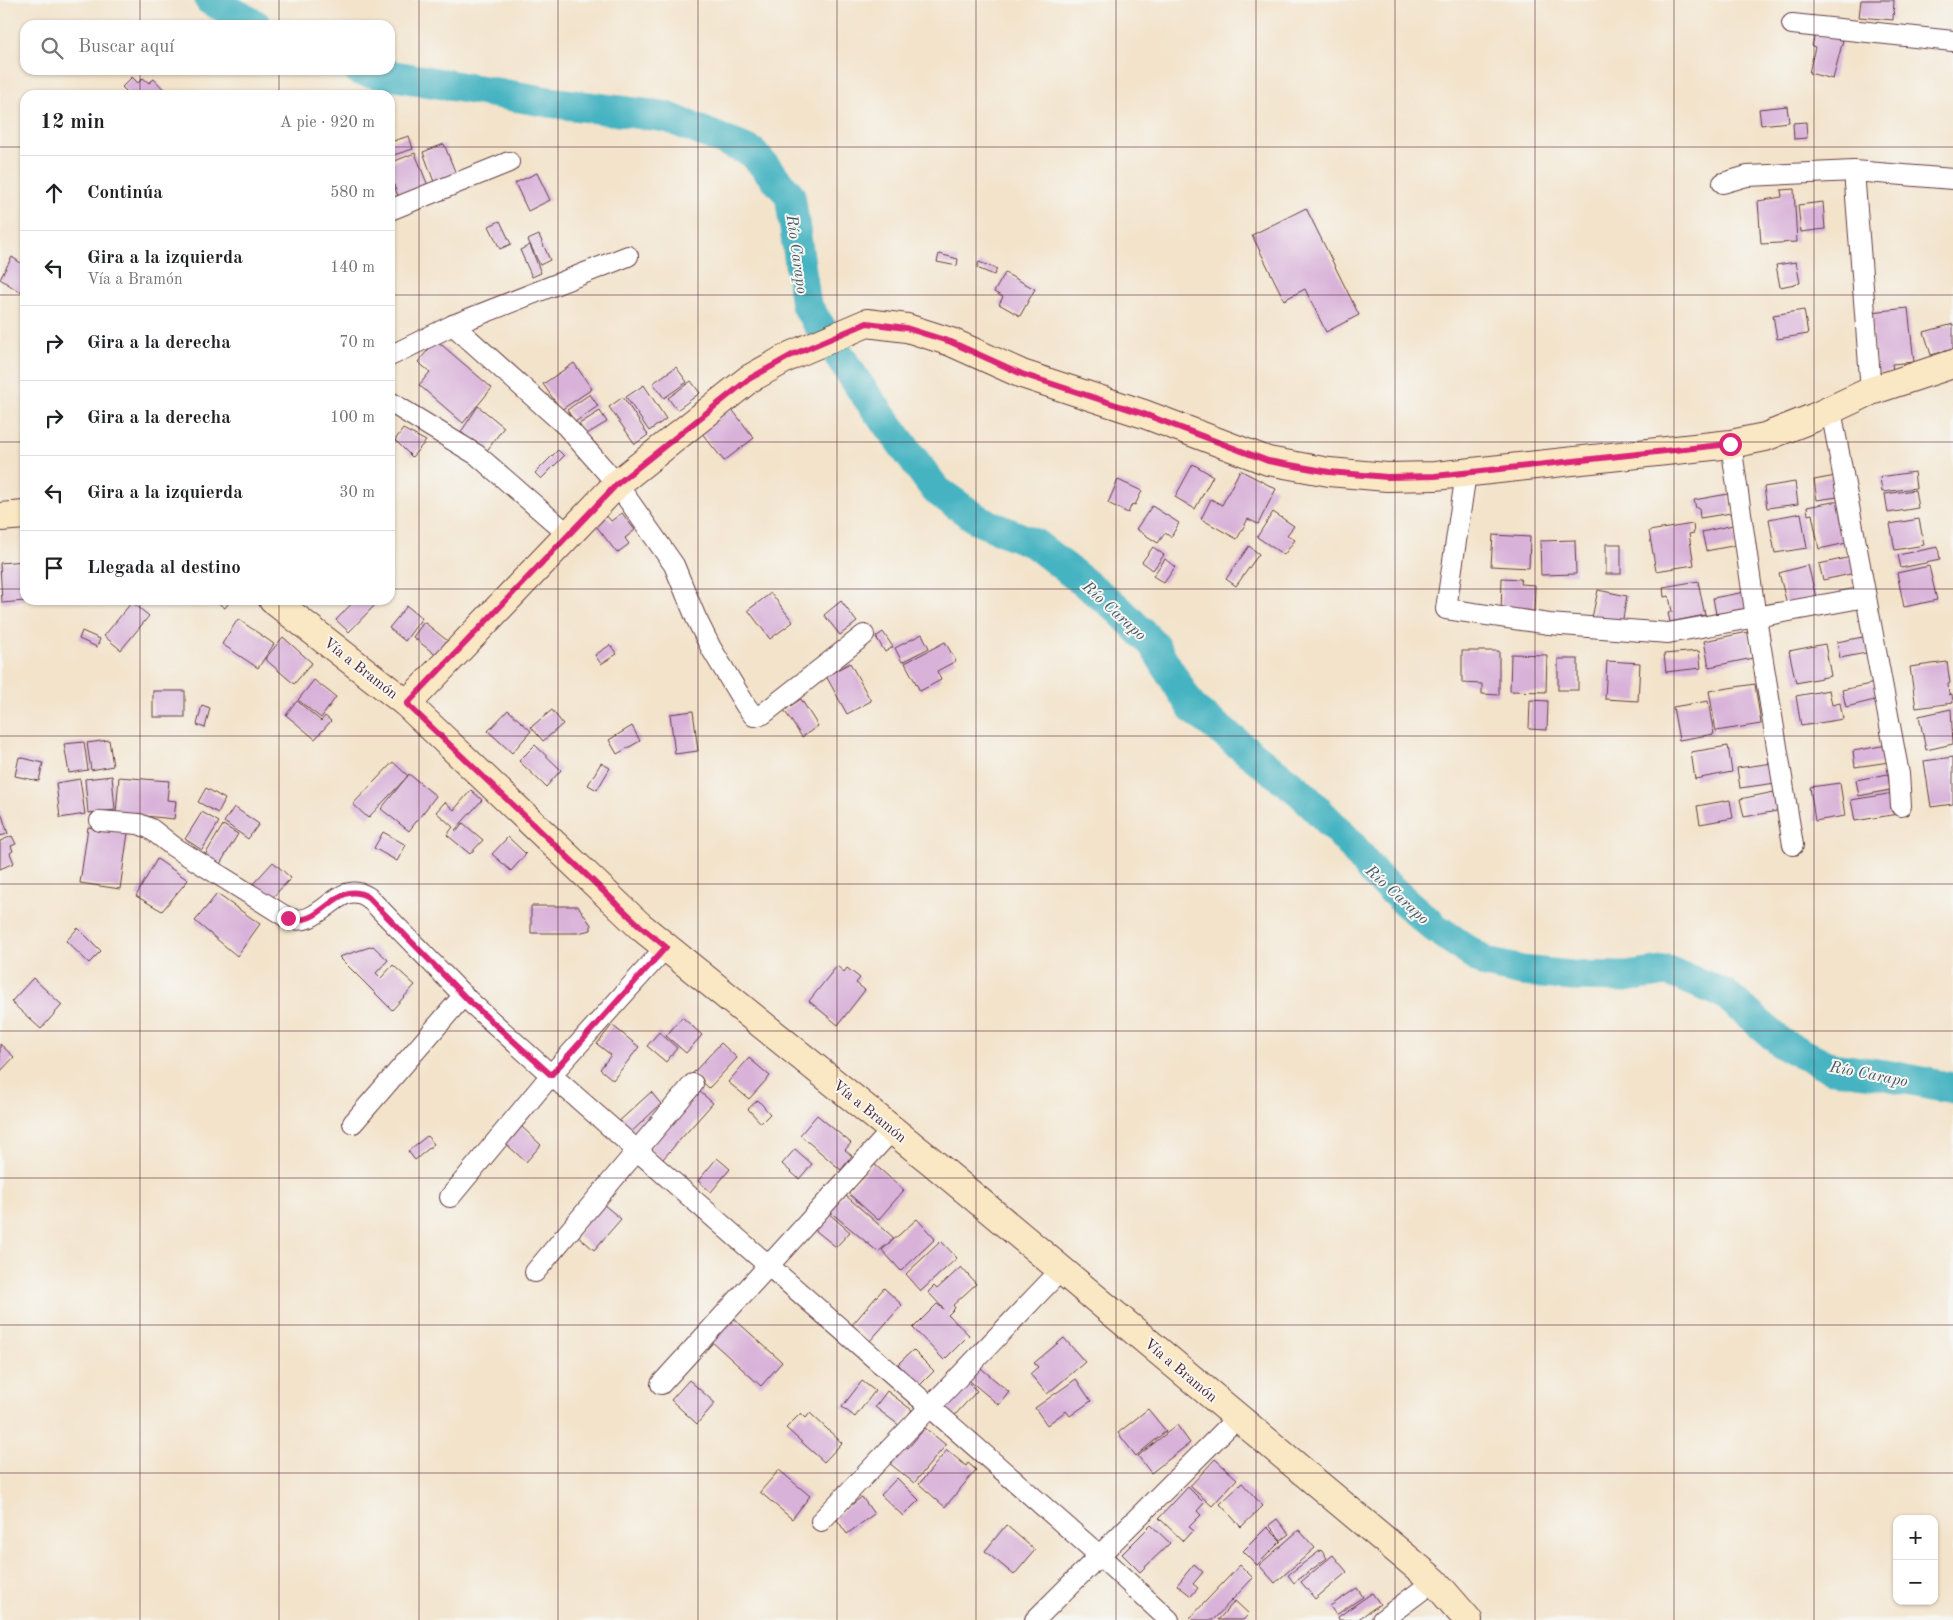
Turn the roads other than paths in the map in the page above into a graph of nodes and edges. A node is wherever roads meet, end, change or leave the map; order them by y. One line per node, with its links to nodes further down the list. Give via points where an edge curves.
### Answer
1 (1792, 24): 2 (street)
2 (1953, 41)
3 (509, 162): 7 (street)
4 (1854, 172): 5 (street); 6 (street, via 1747,176); 12 (street)
5 (1953, 179)
6 (1723, 183)
7 (395, 208)
8 (628, 256): 9 (street)
9 (453, 325): 10 (street); 17 (street, via 566,426)
10 (395, 354)
11 (1953, 364): 12 (street)
12 (1871, 391): 14 (street)
13 (395, 405): 20 (street, via 477,455)
14 (1831, 410): 15 (street, via 1765,437); 21 (street)
15 (1730, 444): 16 (street); 23 (street)
16 (1466, 473): 17 (street, via 1387,477 1329,472 1268,461 1144,414 1022,374 951,342 906,328 867,323 792,355 749,379); 23 (street, via 1446,609 1549,624 1668,633)
17 (617, 484): 20 (street); 24 (street, via 674,565 711,648 754,716 763,714)
18 (20, 515): 19 (street)
19 (0, 517)
20 (569, 535): 25 (street)
21 (1866, 597): 23 (street); 26 (street, via 1899,774)
22 (279, 605): 25 (street, Vía a Bramón)
23 (1756, 618): 28 (street)
24 (864, 635)
25 (407, 704): 29 (street, Vía a Bramón)
26 (1901, 806)
27 (100, 821): 30 (street, via 151,828 174,847 297,921 308,919 348,892 362,893)
28 (1792, 845)
29 (666, 947): 31 (street); 34 (street, Vía a Bramón)
30 (464, 995): 31 (street); 33 (street)
31 (551, 1075): 35 (street); 36 (street)
32 (693, 1084): 35 (street)
33 (353, 1123)
34 (892, 1130): 37 (street); 38 (street, Vía a Bramón)
35 (638, 1151): 37 (street); 39 (street)
36 (450, 1197)
37 (769, 1266): 40 (street); 41 (street)
38 (1061, 1270): 41 (street); 42 (street, Vía a Bramón)
39 (535, 1272)
40 (661, 1384)
41 (930, 1407): 43 (street); 44 (street)
42 (1238, 1417): 44 (street); 45 (street, Vía a Bramón)
43 (821, 1521)
44 (1099, 1555): 46 (street); 47 (street)
45 (1434, 1581): 48 (street); 49 (street, Vía a Bramón)
46 (1035, 1620)
47 (1169, 1620)
48 (1382, 1620)
49 (1468, 1620)

